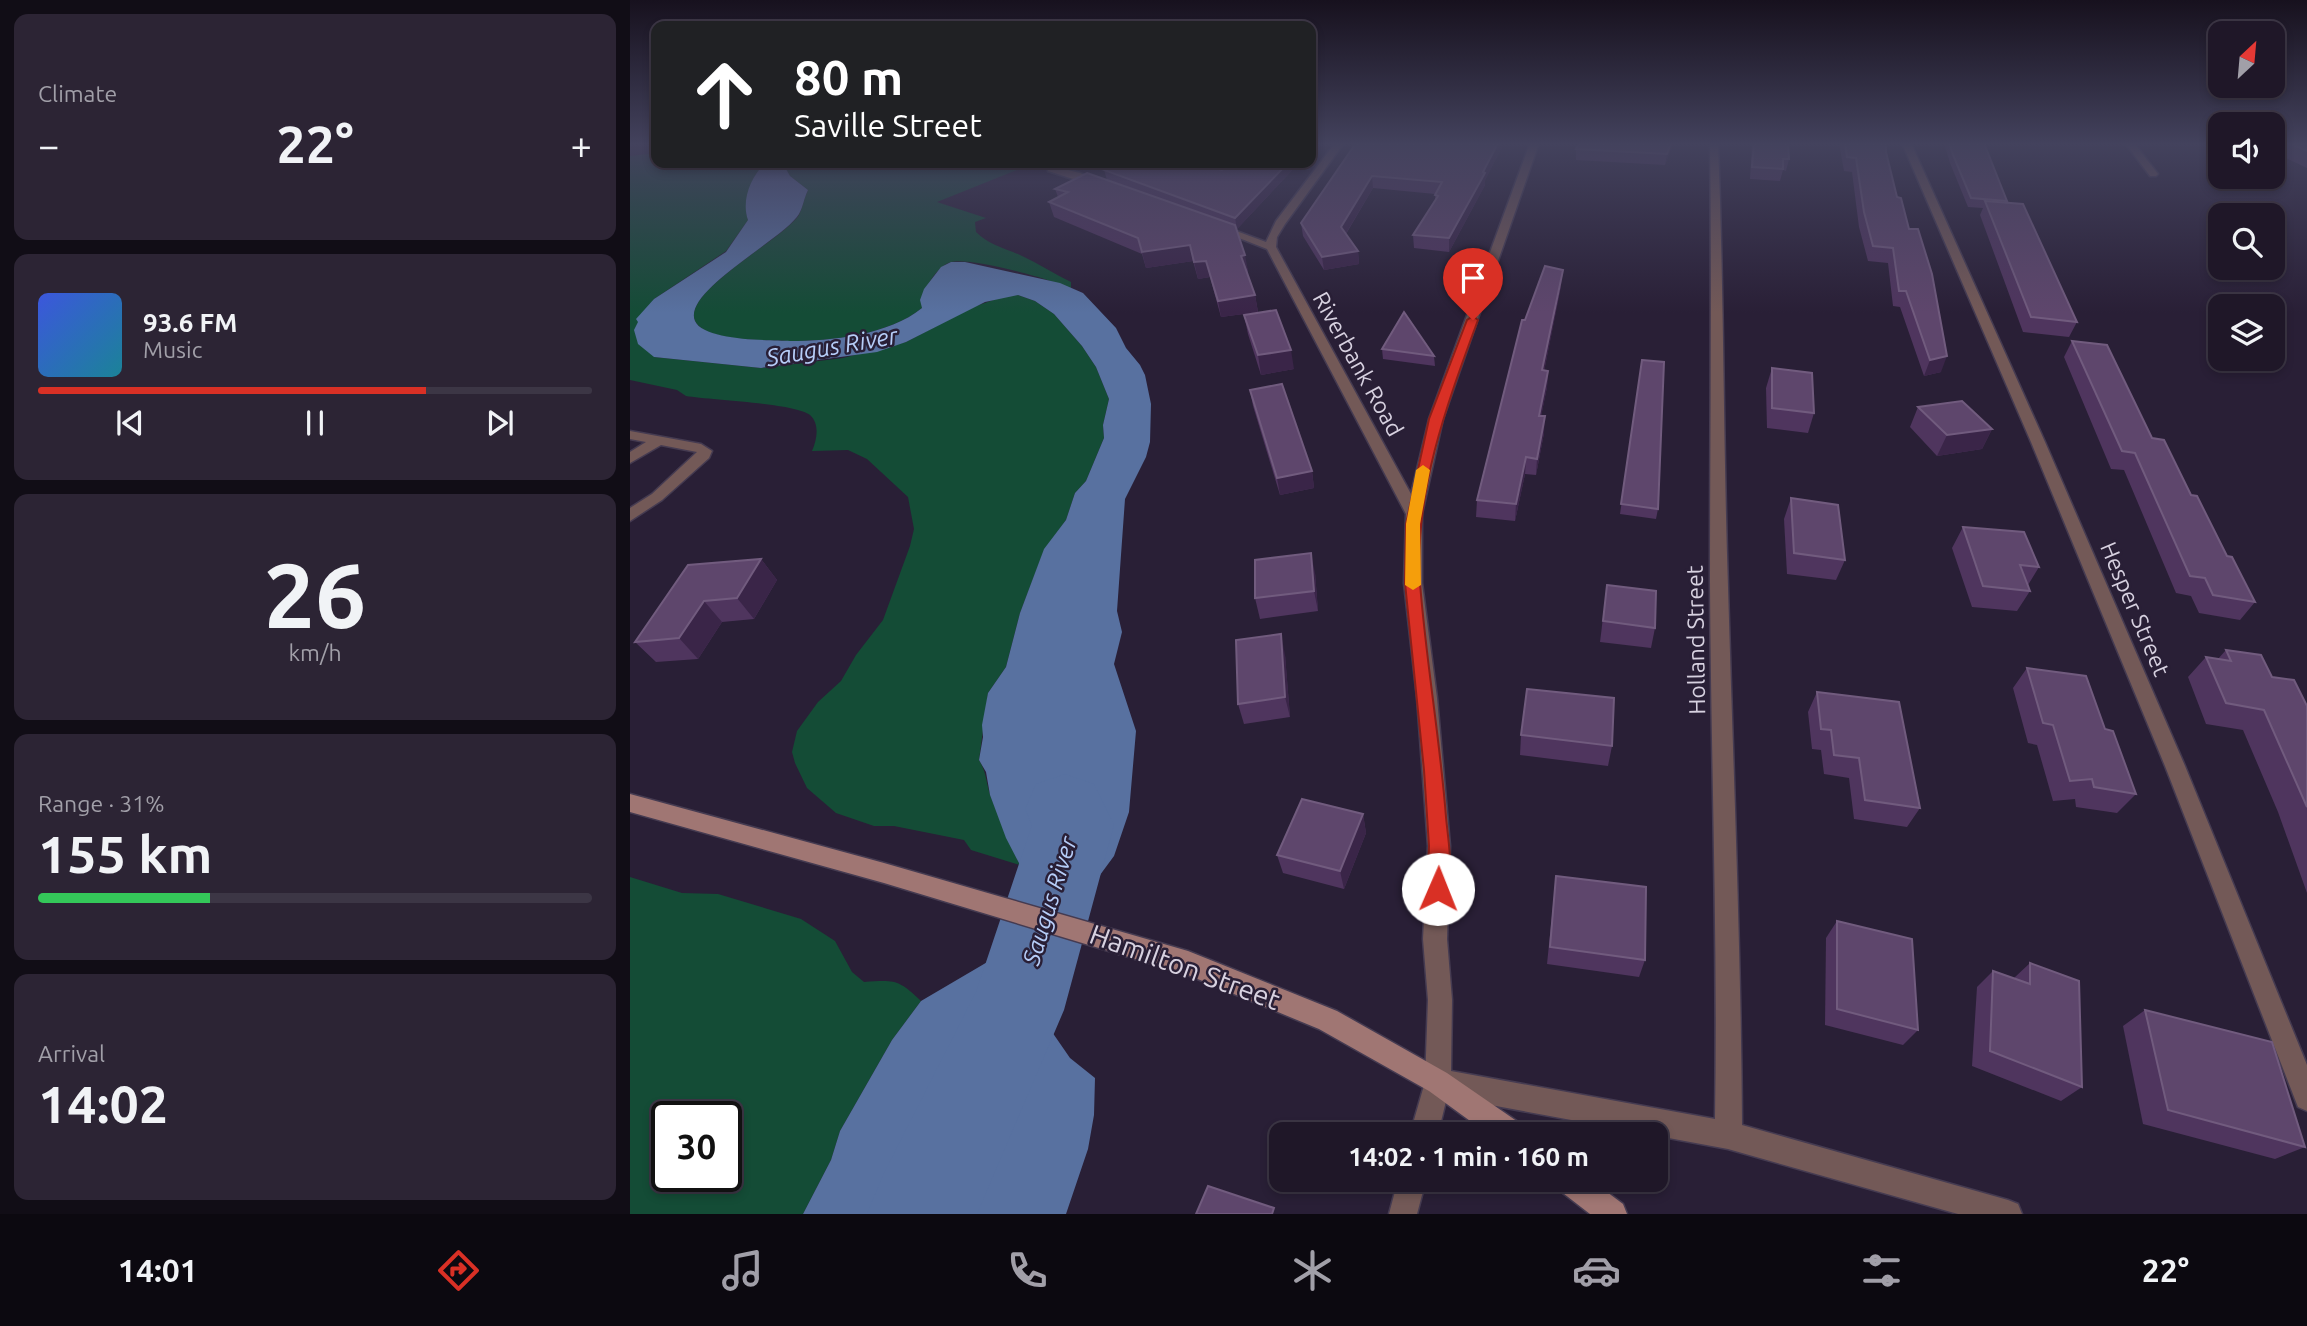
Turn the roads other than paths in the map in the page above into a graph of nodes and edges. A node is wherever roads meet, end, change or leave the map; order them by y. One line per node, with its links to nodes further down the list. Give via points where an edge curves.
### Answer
1 (1298, 200): 6 (street, via 1272,237)
2 (1515, 200): 10 (street, via 1436,419)
3 (1716, 200): 17 (street, Holland Street)
4 (1931, 200): 14 (street, Hesper Street, via 2175,766)
5 (1194, 219): 6 (street)
6 (1271, 247): 10 (street, Riverbank Road)
7 (630, 435): 8 (street)
8 (659, 440): 9 (street); 11 (street, via 701,448 704,455)
9 (630, 459)
10 (1414, 514): 13 (street, Riverbank Road, via 1413,583 1439,846 1435,939 1440,1000)
11 (630, 516)
12 (630, 803): 13 (main road, Hamilton Street, via 1188,963 1328,1020)
13 (1438, 1082): 15 (street, Riverbank Road); 16 (main road, Hamilton Street); 17 (street)
14 (2307, 1098)
15 (1427, 1122)
16 (1494, 1122)
17 (1728, 1135): 22 (street)
18 (1409, 1192): 20 (street)
19 (1585, 1192): 21 (main road)
20 (1403, 1214)
21 (1613, 1214)
22 (2008, 1214)

